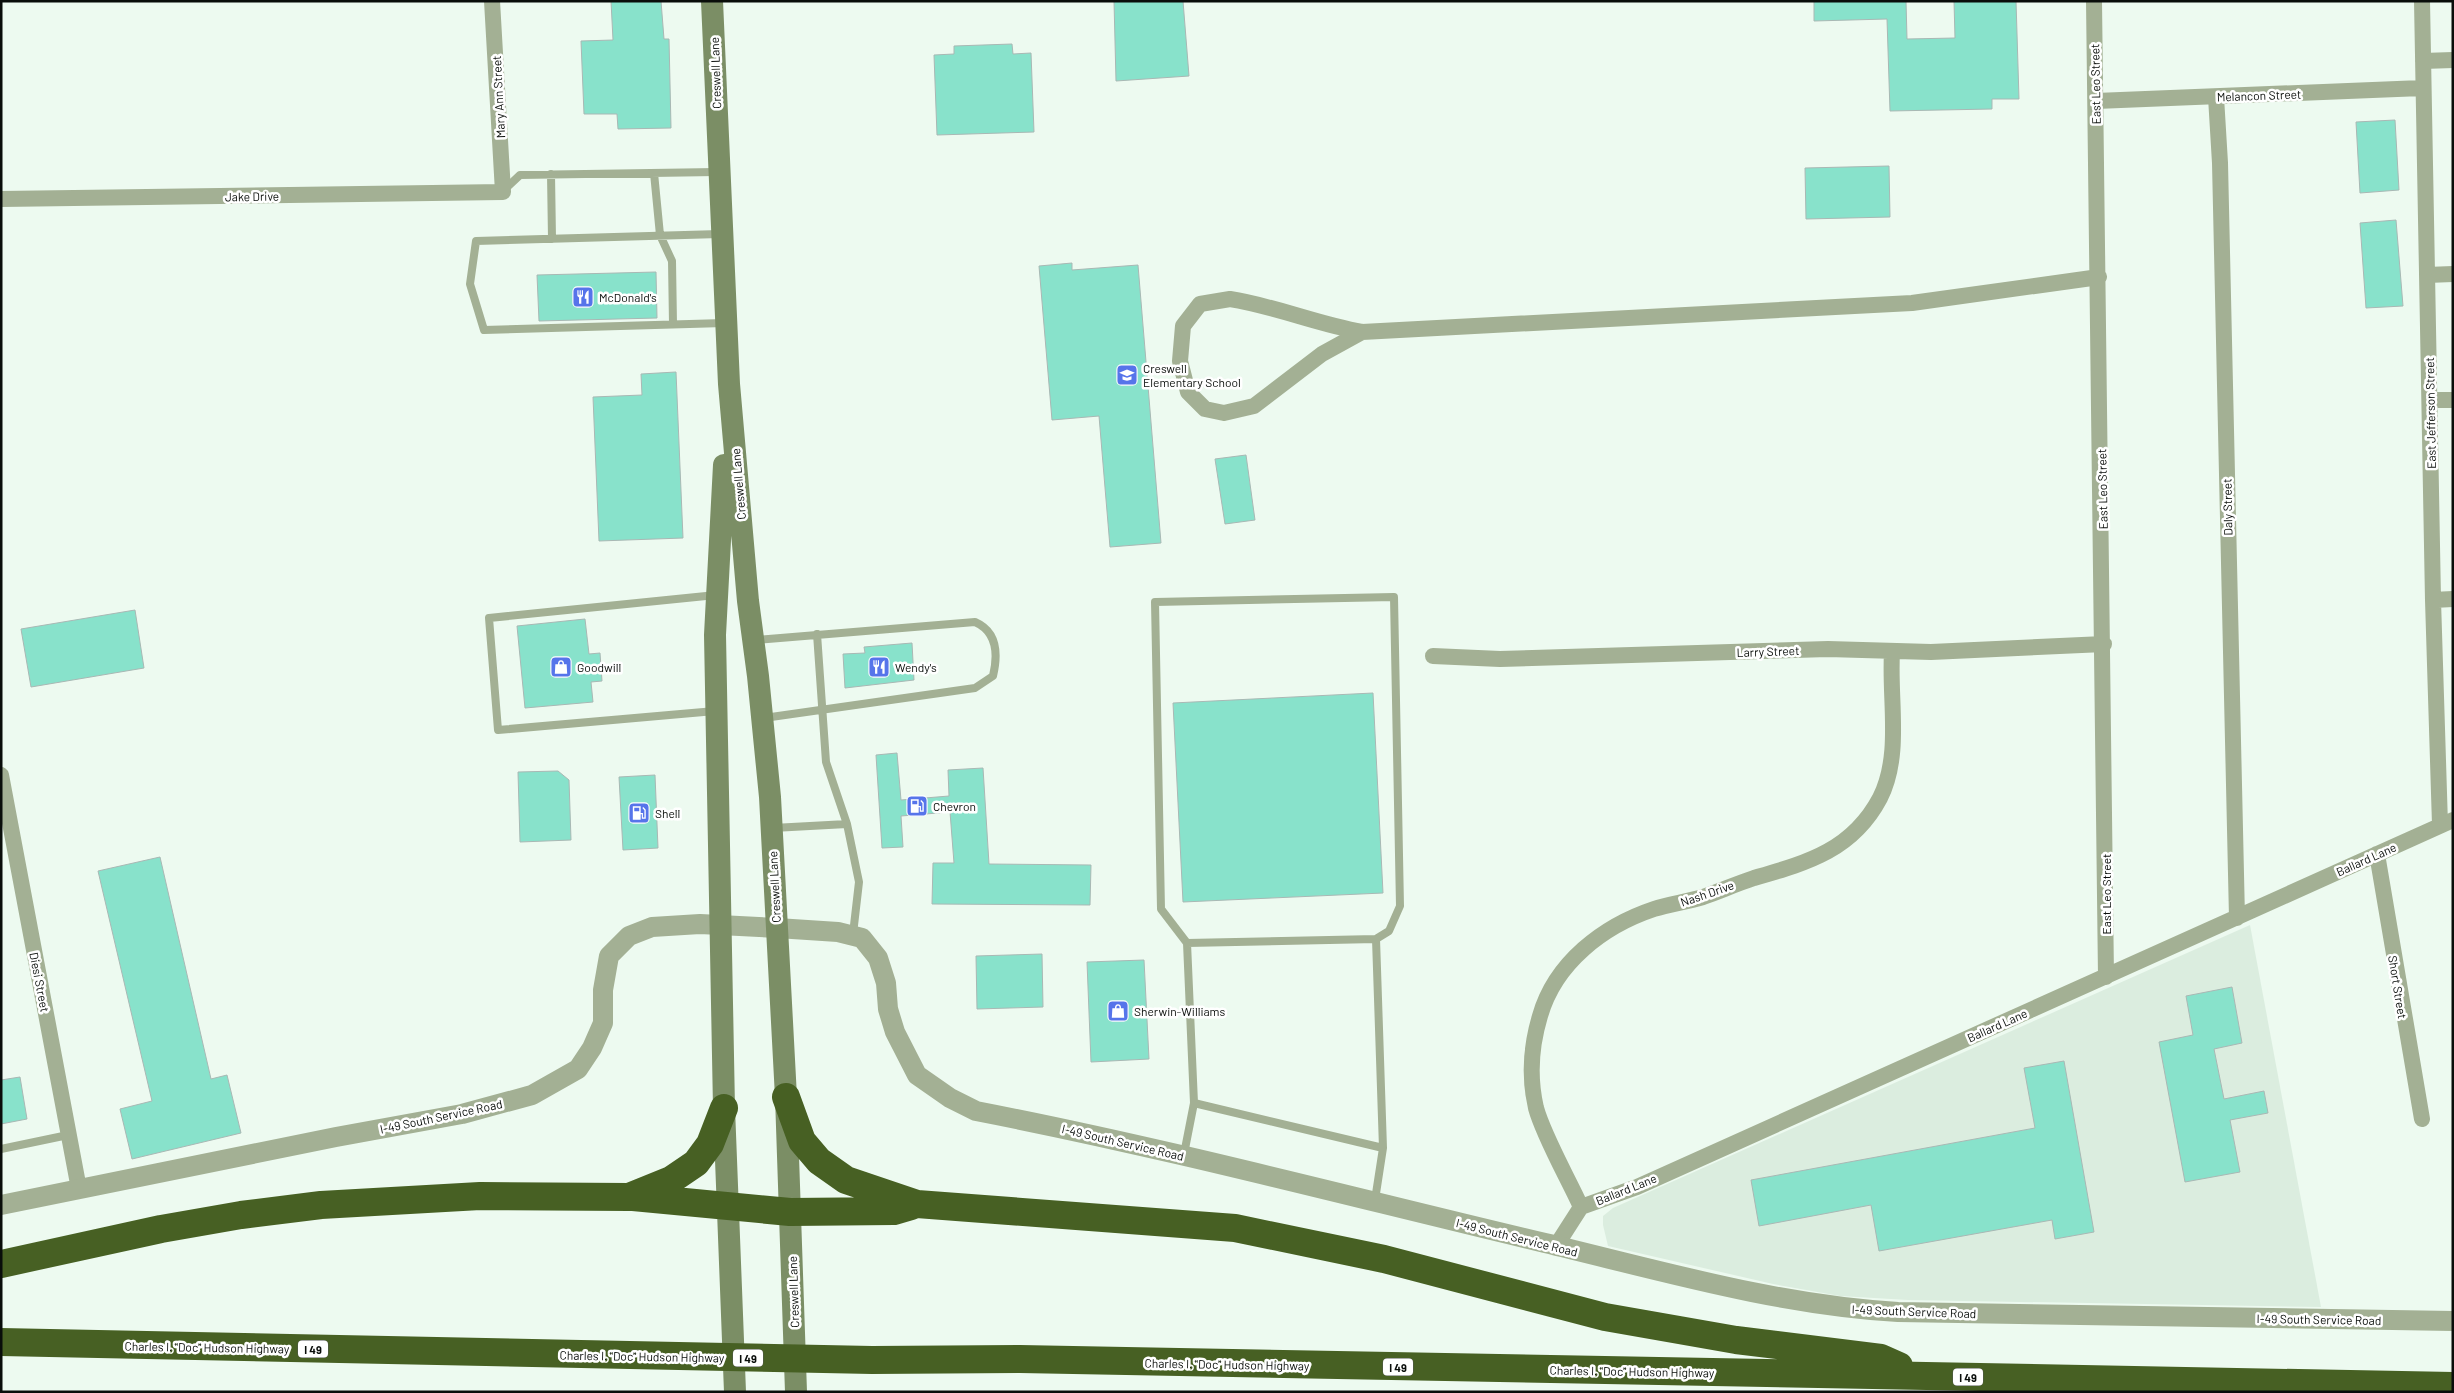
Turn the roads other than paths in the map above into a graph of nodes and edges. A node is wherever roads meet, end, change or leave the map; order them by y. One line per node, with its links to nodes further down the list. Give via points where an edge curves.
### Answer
1 (492, 1): 13 (street, Mary Ann Street)
2 (712, 1): 10 (main road, Creswell Lane)
3 (2094, 1): 9 (street, East Leo Street)
4 (2422, 1): 6 (street, East Jefferson Street)
5 (2453, 60): 6 (street)
6 (2423, 61): 7 (street, East Jefferson Street)
7 (2422, 88): 8 (street, Melancon Street); 19 (street, East Jefferson Street)
8 (2216, 97): 9 (street, Melancon Street); 43 (street, Daly Street)
9 (2096, 101): 20 (street, East Leo Street)
10 (720, 172): 11 (lane); 15 (main road, Creswell Lane)
11 (654, 173): 12 (lane); 16 (lane)
12 (551, 174): 13 (lane, via 520,175); 17 (lane)
13 (503, 192): 14 (street, Jake Drive)
14 (1, 199)
15 (722, 234): 16 (lane); 21 (main road, Creswell Lane)
16 (660, 236): 17 (lane); 22 (lane, via 672,261)
17 (552, 239): 22 (lane, via 476,241 470,284 484,330)
18 (2453, 274): 19 (street)
19 (2427, 275): 25 (street, East Jefferson Street)
20 (2098, 277): 23 (street, via 1912,302); 32 (street, East Leo Street)
21 (726, 323): 22 (lane); 24 (main road, Creswell Lane)
22 (673, 324)
23 (1362, 332): 23 (street, via 1322,354 1254,406 1224,413 1205,410 1188,392 1180,361 1183,326 1200,304 1230,299)
24 (729, 384): 27 (main road, Creswell Lane); 31 (main road, Creswell Lane)
25 (2430, 400): 26 (street); 29 (street, East Jefferson Street)
26 (2453, 400)
27 (718, 594): 36 (main road, Creswell Lane); 36 (lane, via 489,618 498,730)
28 (2453, 599): 29 (street)
29 (2433, 600): 39 (street, East Jefferson Street)
30 (817, 634): 31 (lane); 35 (lane); 35 (lane, via 975,622 985,626 995,643 997,660 993,676 974,688)
31 (753, 640): 37 (main road, Creswell Lane)
32 (2104, 644): 33 (street, Larry Street); 49 (street, East Leo Street)
33 (1892, 653): 34 (street, Larry Street, via 1828,649 1500,659); 64 (street, Nash Drive, via 1890,773 1876,805 1848,838 1827,853 1802,864 1654,909 1610,930 1570,961 1555,982 1542,1006 1535,1032 1532,1058 1537,1109)
34 (1433, 656)
35 (822, 709): 37 (lane); 40 (lane, via 826,762)
36 (716, 711): 44 (main road, Creswell Lane)
37 (762, 718): 41 (main road, Creswell Lane)
38 (1, 775): 54 (street, Diesi Street)
39 (2446, 823): 42 (street, Ballard Lane)
40 (847, 824): 41 (lane); 46 (lane, via 859,882)
41 (771, 828): 45 (main road, Creswell Lane)
42 (2377, 854): 43 (street, Ballard Lane); 53 (street, Short Street)
43 (2237, 918): 49 (street, Ballard Lane)
44 (720, 925): 45 (street, I-49 South Service Road); 52 (main road, Creswell Lane); 58 (street, I-49 South Service Road, via 652,927 629,936 609,956 602,1023 592,1048 578,1069 532,1095 462,1114)
45 (777, 928): 46 (street, I-49 South Service Road); 50 (main road, Creswell Lane)
46 (853, 936): 57 (street, I-49 South Service Road, via 862,938 878,958 895,1032 917,1075 950,1098 976,1111)
47 (1376, 939): 48 (lane); 48 (lane, via 1389,931 1400,906 1394,597 1155,602 1161,909); 55 (lane)
48 (1186, 943): 51 (lane)
49 (2106, 977): 64 (street, Ballard Lane, via 1637,1187)
50 (786, 1097): 61 (highway, via 802,1141 819,1161 846,1180); 65 (main road, Creswell Lane)
51 (1194, 1103): 55 (lane); 57 (lane)
52 (724, 1108): 59 (highway, via 710,1144 696,1163 671,1180); 63 (main road, Creswell Lane)
53 (2422, 1119)
54 (68, 1135): 56 (lane); 58 (street, Diesi Street)
55 (1383, 1148): 60 (lane)
56 (1, 1149)
57 (1184, 1156): 60 (street, I-49 South Service Road)
58 (79, 1189): 62 (street, I-49 South Service Road)
59 (629, 1197): 63 (highway); 67 (highway, via 480,1196 321,1205 161,1229)
60 (1375, 1202): 66 (street, I-49 South Service Road)
61 (918, 1204): 65 (highway, via 894,1211); 70 (highway, via 1235,1228 1384,1260 1605,1317 1736,1340 1881,1358)
62 (1, 1205)
63 (728, 1206): 65 (highway); 72 (main road, Creswell Lane)
64 (1581, 1207): 66 (street, Ballard Lane)
65 (790, 1212): 73 (main road, Creswell Lane)
66 (1556, 1246): 68 (street, I-49 South Service Road, via 1745,1291 1847,1309)
67 (1, 1264)
68 (2453, 1321)
69 (1, 1342): 70 (highway, Charles I. "Doc" Hudson Highway / I 49, via 872,1360 1020,1359)
70 (1924, 1376): 71 (highway, Charles I. "Doc" Hudson Highway / I 49)
71 (2453, 1386)
72 (735, 1392)
73 (796, 1392)

